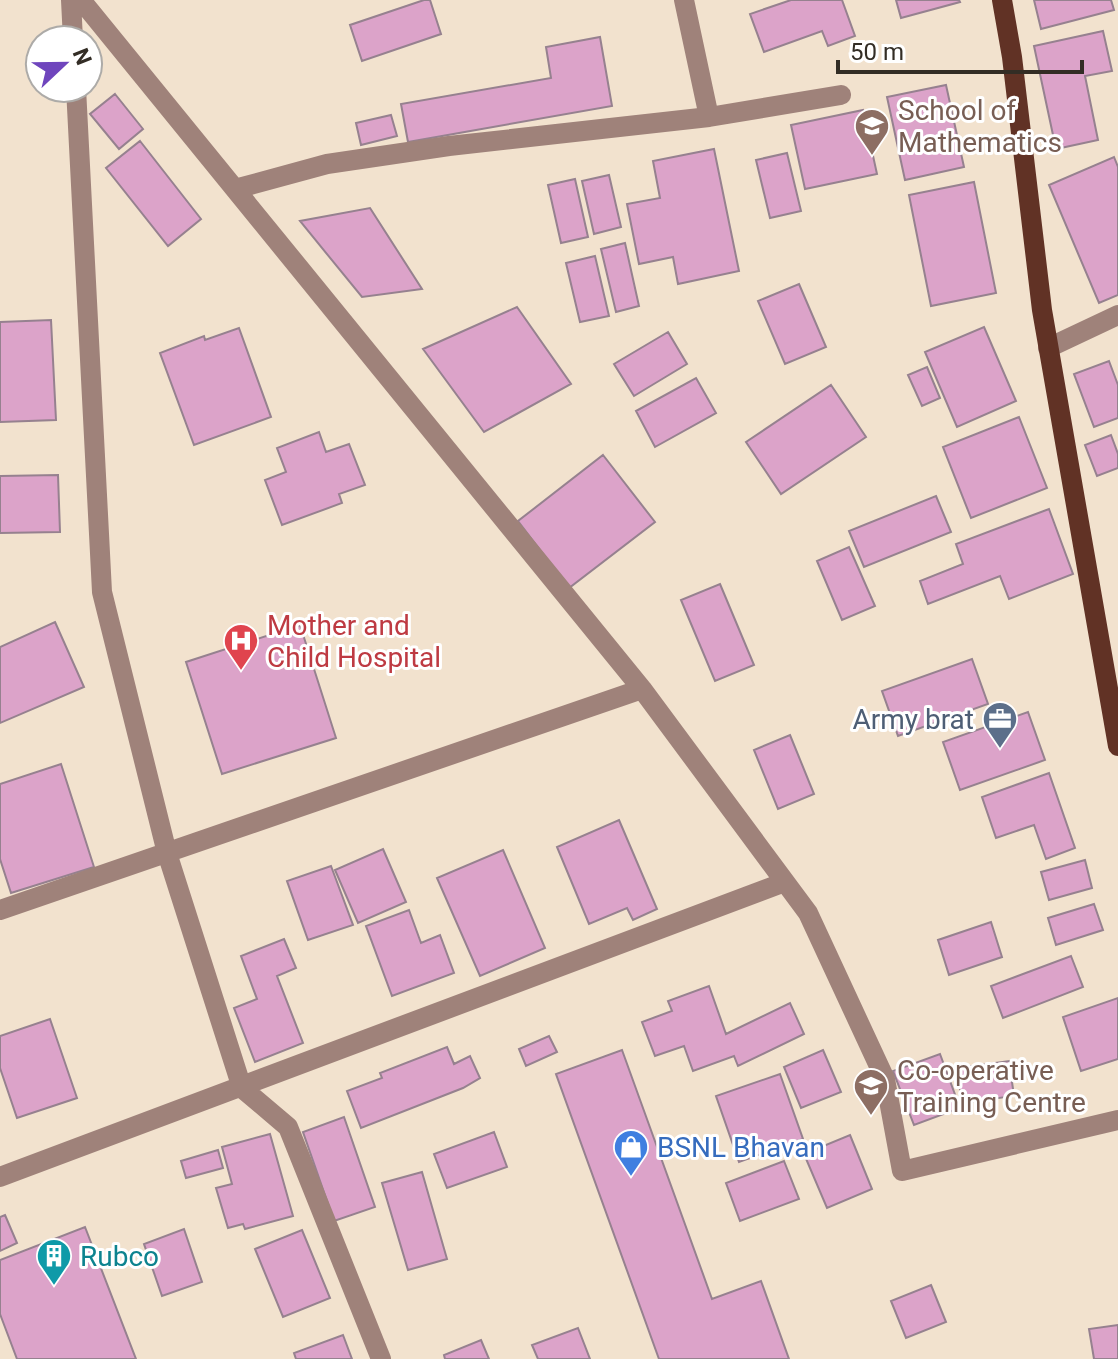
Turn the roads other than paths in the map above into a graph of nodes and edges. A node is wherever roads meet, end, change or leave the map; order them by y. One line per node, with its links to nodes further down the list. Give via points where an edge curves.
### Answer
1 (71, 0): 5 (street)
2 (81, 0): 9 (street)
3 (684, 0): 8 (street)
4 (1002, 0): 11 (main road)
5 (72, 24)
6 (841, 95): 8 (street)
7 (77, 104): 14 (street, via 102,592)
8 (709, 117): 9 (street, via 327,164)
9 (235, 189): 12 (street)
10 (1118, 315): 11 (street)
11 (1048, 348): 13 (main road)
12 (642, 689): 14 (street); 15 (street)
13 (1118, 746)
14 (167, 853): 16 (street); 17 (street)
15 (785, 882): 17 (street); 18 (street, via 808,913 885,1079 902,1171)
16 (0, 910)
17 (242, 1088): 19 (street); 20 (street, via 288,1127)
18 (1118, 1120)
19 (0, 1177)
20 (381, 1359)

